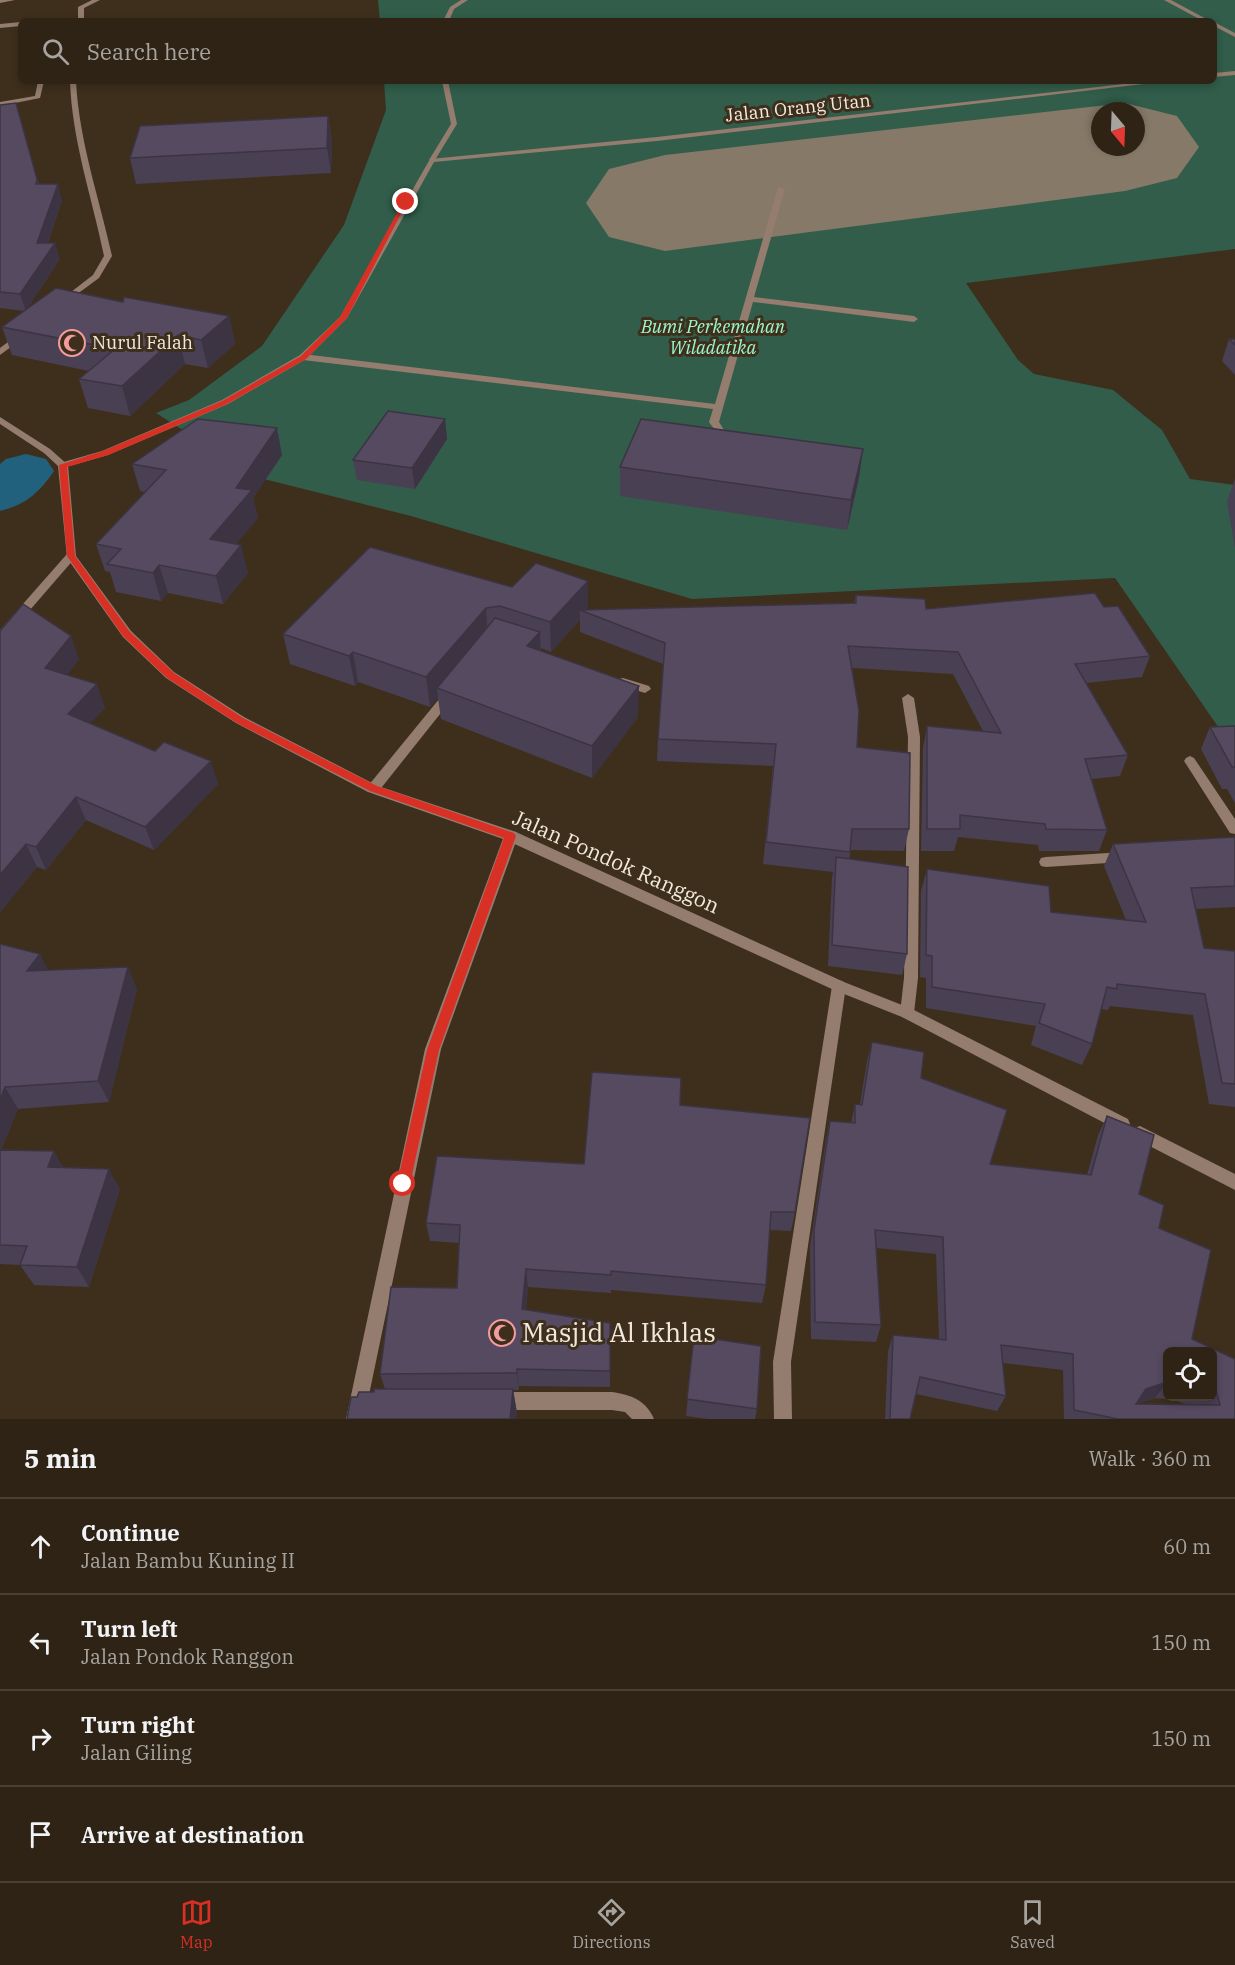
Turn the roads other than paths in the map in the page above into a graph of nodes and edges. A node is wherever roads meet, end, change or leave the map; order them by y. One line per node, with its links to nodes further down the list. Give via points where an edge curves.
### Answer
1 (12, 0): 5 (street)
2 (97, 0): 6 (street, via 81,7)
3 (465, 0): 7 (street, via 452,8)
4 (1167, 0): 8 (street)
5 (0, 1)
6 (81, 18)
7 (447, 18)
8 (1202, 18)
9 (18, 24): 10 (street)
10 (0, 26)
11 (1217, 26): 12 (street)
12 (1235, 35)
13 (1235, 73): 14 (street)
14 (1217, 75)
15 (40, 84): 19 (street, via 38,97)
16 (73, 84): 23 (street, via 84,157 108,256 105,268)
17 (446, 84): 20 (street, via 454,124)
18 (1140, 84): 20 (street, Jalan Orang Utan, via 657,139)
19 (0, 104)
20 (432, 160): 27 (street, via 343,318)
21 (781, 189): 22 (street)
22 (749, 299): 24 (street); 28 (street)
23 (61, 304)
24 (914, 319)
25 (26, 331): 26 (street)
26 (0, 352)
27 (303, 357): 28 (street); 31 (street, via 225,402 105,453)
28 (717, 407): 30 (street, via 717,428)
29 (0, 420): 31 (street)
30 (742, 436)
31 (63, 465): 32 (street)
32 (71, 556): 33 (street); 39 (street, Jalan Pondok Ranggon, via 127,634 170,675 240,720)
33 (0, 637)
34 (614, 679): 36 (street)
35 (455, 688): 39 (street)
36 (645, 689)
37 (908, 698): 45 (street, via 914,736 911,978)
38 (1190, 761): 40 (street)
39 (373, 789): 41 (street, Jalan Pondok Ranggon)
40 (1235, 829)
41 (511, 836): 44 (street, Jalan Pondok Ranggon); 49 (street, via 433,1050)
42 (1141, 856): 43 (street)
43 (1046, 862)
44 (839, 986): 45 (street, Jalan Pondok Ranggon); 51 (street, via 783,1351)
45 (907, 1013): 46 (street, Jalan Pondok Ranggon)
46 (1235, 1182)
47 (474, 1401): 50 (street, via 612,1401 630,1404)
48 (382, 1402): 49 (street)
49 (357, 1411)
50 (645, 1419)
51 (783, 1419)

